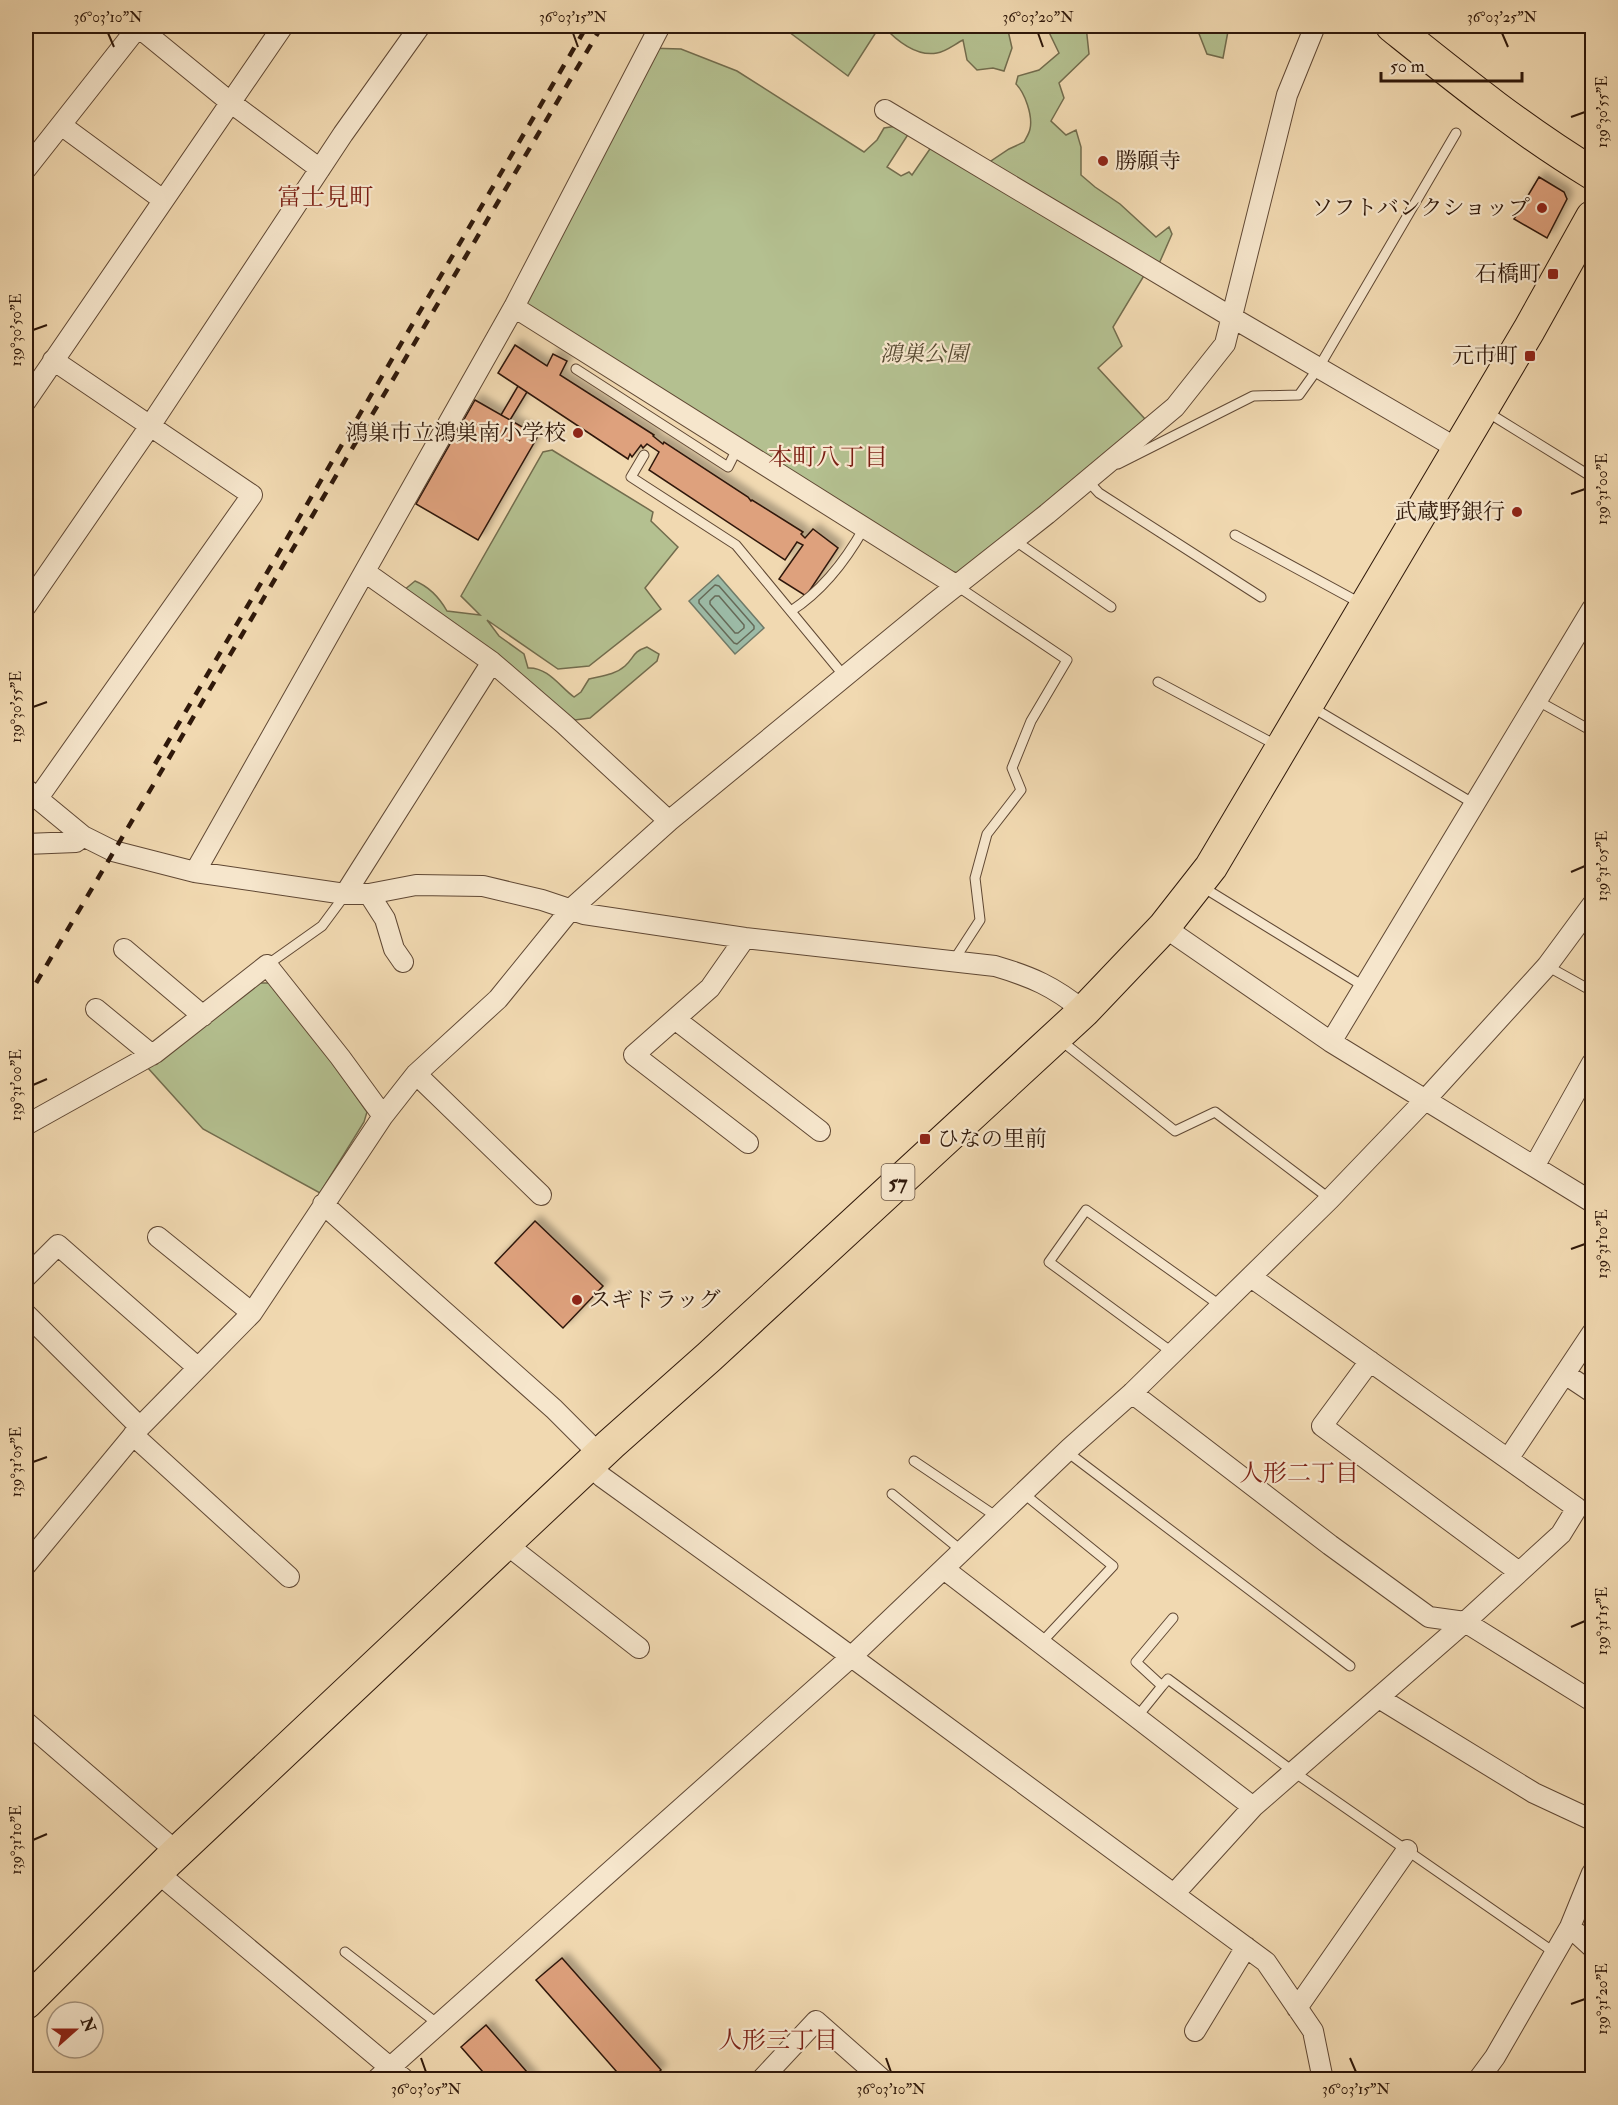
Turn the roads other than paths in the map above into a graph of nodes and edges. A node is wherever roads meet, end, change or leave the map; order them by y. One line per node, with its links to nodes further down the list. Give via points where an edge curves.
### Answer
1 (138, 26): 7 (street); 9 (street)
2 (282, 26): 7 (street)
3 (420, 26): 12 (street)
4 (660, 26): 16 (street)
5 (1315, 26): 17 (street, via 1287,95)
6 (1392, 26): 13 (main road, via 1478,96)
7 (230, 102): 12 (street); 14 (street)
8 (885, 110): 17 (street)
9 (61, 125): 11 (street); 14 (street)
10 (1456, 134): 19 (lane)
11 (26, 169)
12 (320, 169): 23 (street)
13 (1593, 173)
14 (163, 200): 18 (street)
15 (1593, 217): 22 (main road, 57)
16 (514, 307): 24 (street); 32 (street)
17 (1233, 318): 19 (street); 27 (street, via 1225,344 1175,407)
18 (54, 360): 21 (street); 23 (street)
19 (1319, 367): 25 (street); 27 (lane, via 1299,395 1253,396)
20 (576, 369): 24 (lane, via 728,467)
21 (26, 401)
22 (1481, 409): 25 (main road, 57); 28 (lane)
23 (150, 426): 36 (street); 47 (street, via 252,495)
24 (737, 449): 29 (street)
25 (1458, 449): 35 (main road, 57)
26 (644, 455): 39 (lane, via 631,477 736,544)
27 (1094, 474): 31 (street); 34 (lane, via 1099,493)
28 (1593, 477)
29 (864, 528): 33 (street); 39 (lane, via 847,557 806,602)
30 (1235, 535): 35 (lane)
31 (1014, 540): 33 (street); 37 (lane)
32 (365, 573): 40 (street); 52 (street)
33 (957, 586): 41 (street); 61 (lane, via 1067,660 1031,721 1012,768 1021,790 987,834 975,878 980,920)
34 (1261, 597)
35 (1364, 605): 44 (main road, 57)
36 (26, 606)
37 (1111, 608)
38 (1593, 609): 43 (street)
39 (791, 611): 41 (lane)
40 (492, 662): 49 (street); 54 (street)
41 (845, 677): 49 (street)
42 (1158, 682): 46 (lane)
43 (1538, 701): 45 (lane); 48 (street)
44 (1306, 704): 46 (main road, 57); 48 (lane)
45 (1593, 731)
46 (1281, 748): 53 (main road, 57)
47 (32, 794): 50 (street)
48 (1476, 805): 65 (street)
49 (669, 821): 57 (street)
50 (83, 836): 51 (street, via 76,842); 52 (street, via 114,851)
51 (26, 844)
52 (195, 872): 54 (street)
53 (1198, 884): 58 (main road, 57); 65 (lane)
54 (345, 894): 55 (street); 63 (lane, via 322,926)
55 (369, 894): 57 (street, via 416,885 483,886); 62 (street, via 385,919 394,949)
56 (1593, 905): 64 (street)
57 (571, 909): 59 (street); 75 (street, via 498,999)
58 (1164, 927): 68 (main road, 57); 72 (street)
59 (744, 938): 61 (street); 70 (street, via 710,988)
60 (124, 949): 69 (street)
61 (954, 960): 68 (street, via 995,966 1034,978)
62 (403, 962)
63 (267, 965): 69 (street); 77 (street)
64 (1547, 966): 66 (lane); 76 (street)
65 (1365, 987): 72 (street)
66 (1593, 991)
67 (96, 1009): 73 (street)
68 (1084, 1011): 71 (main road, 57)
69 (203, 1016): 73 (street)
70 (675, 1019): 79 (street); 80 (street, via 634,1055)
71 (1056, 1036): 83 (lane, via 1175,1131 1215,1112); 102 (main road, 57)
72 (1331, 1042): 76 (street)
73 (152, 1055): 78 (street)
74 (1593, 1063): 81 (street)
75 (416, 1074): 77 (street); 82 (street)
76 (1426, 1099): 81 (street); 83 (street)
77 (383, 1116): 85 (street)
78 (26, 1125)
79 (820, 1131)
80 (748, 1143)
81 (1535, 1165): 84 (street)
82 (540, 1195)
83 (1330, 1199): 87 (street)
84 (1593, 1202)
85 (323, 1204): 90 (street); 102 (street, via 554,1409)
86 (158, 1237): 90 (street)
87 (1251, 1276): 89 (street); 94 (street)
88 (26, 1277): 95 (street, via 58,1245)
89 (1221, 1306): 93 (street); 93 (lane, via 1086,1210 1049,1262)
90 (252, 1313): 95 (street)
91 (26, 1314): 99 (street)
92 (1593, 1333): 96 (street)
93 (1173, 1353): 98 (street)
94 (1370, 1361): 101 (street); 111 (street, via 1323,1426)
95 (197, 1367): 99 (street)
96 (1565, 1374): 97 (street); 101 (street)
97 (1593, 1392)
98 (1132, 1393): 100 (street); 114 (street, via 1429,1617)
99 (137, 1431): 109 (street); 112 (street)
100 (1066, 1451): 104 (street); 118 (lane)
101 (1508, 1459): 111 (street, via 1577,1508 1561,1534)
102 (595, 1460): 107 (main road, 57); 117 (street, via 602,1478)
103 (914, 1461): 106 (lane)
104 (1023, 1493): 106 (street); 115 (lane, via 1113,1566)
105 (892, 1494): 108 (lane)
106 (997, 1517): 108 (street)
107 (506, 1544): 116 (street); 128 (main road, 57)
108 (962, 1551): 110 (street)
109 (26, 1565)
110 (944, 1569): 115 (street); 117 (street)
111 (1519, 1572): 114 (street)
112 (289, 1577)
113 (1173, 1618): 119 (lane, via 1136,1662)
114 (1466, 1622): 120 (street); 121 (street)
115 (1041, 1643): 122 (street)
116 (639, 1648)
117 (852, 1657): 130 (street); 138 (street, via 583,1902)
118 (1350, 1665)
119 (1162, 1686): 122 (lane); 124 (lane, via 1167,1679)
120 (1379, 1698): 124 (street); 126 (street, via 1534,1793)
121 (1593, 1701)
122 (1137, 1717): 125 (street)
123 (26, 1722): 128 (street)
124 (1294, 1772): 125 (street); 127 (lane)
125 (1253, 1807): 130 (street)
126 (1593, 1820)
127 (1407, 1850): 135 (lane); 137 (street)
128 (168, 1863): 136 (main road, 57); 140 (street)
129 (1593, 1873): 131 (street)
130 (1174, 1894): 132 (street)
131 (1570, 1927): 133 (street); 135 (street)
132 (1246, 1947): 137 (street, via 1266,1962); 139 (street)
133 (1593, 1947)
134 (345, 1952): 138 (lane)
135 (1555, 1953): 145 (street, via 1495,2057)
136 (26, 2003)
137 (1297, 2008): 144 (street, via 1312,2031)
138 (438, 2024): 140 (street)
139 (1195, 2031)
140 (383, 2073): 141 (street)
141 (405, 2079)
142 (761, 2079): 143 (street, via 816,2020)
143 (883, 2079)
144 (1323, 2079)
145 (1478, 2079)

